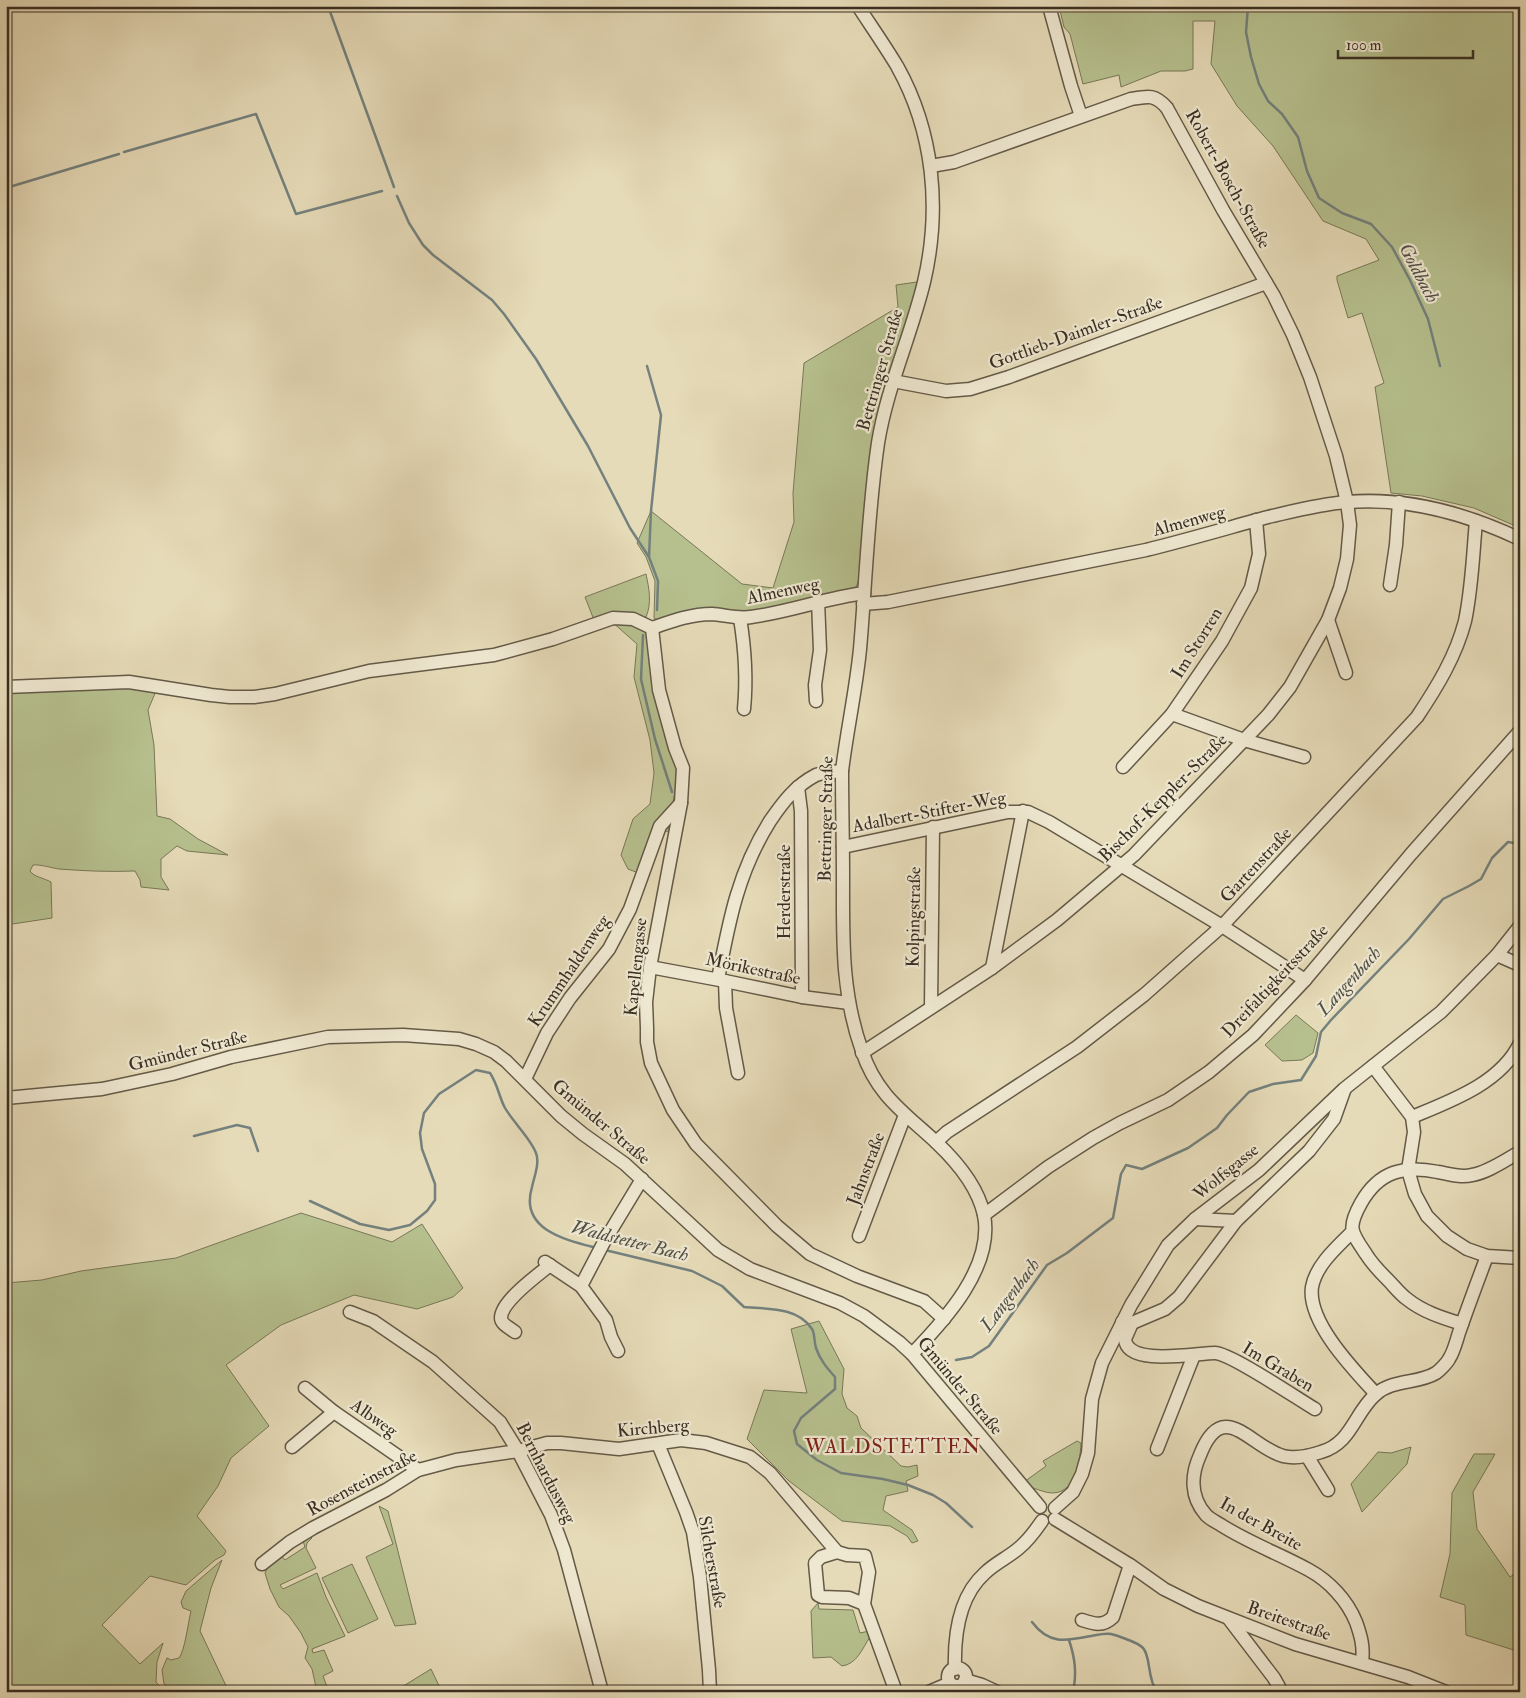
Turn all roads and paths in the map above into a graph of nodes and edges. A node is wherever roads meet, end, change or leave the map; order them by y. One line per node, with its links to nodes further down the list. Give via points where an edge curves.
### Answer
1 (858, 6): 4 (street, Bettringer Straße, via 906,85 925,137)
2 (1049, 6): 3 (street)
3 (1081, 116): 4 (street, Robert-Bosch-Straße, via 954,162); 5 (street, Robert-Bosch-Straße, via 1131,99 1151,96 1159,100 1167,108)
4 (931, 166): 6 (street, Bettringer Straße, via 934,214 924,282)
5 (1266, 283): 6 (street, Gottlieb-Daimler-Straße, via 970,389 946,391); 7 (street, Robert-Bosch-Straße, via 1310,377 1336,456)
6 (893, 381): 13 (street, Bettringer Straße, via 878,442)
7 (1347, 502): 8 (street, Almenweg); 9 (street, Almenweg); 16 (street, Bischof-Keppler-Straße, via 1350,525 1347,559)
8 (1400, 502): 10 (street, Almenweg, via 1444,510); 12 (street)
9 (1256, 520): 13 (street, Almenweg, via 1146,550 888,602); 22 (street, Im Storren, via 1259,554 1251,588 1222,641)
10 (1476, 521): 11 (street, Almenweg); 34 (street, Gartenstraße, via 1465,621 1435,691 1417,717)
11 (1520, 539)
12 (1390, 585)
13 (864, 598): 14 (street, Almenweg); 27 (street, Bettringer Straße, via 855,693)
14 (818, 602): 15 (street, Almenweg); 20 (street, via 820,650 814,685)
15 (740, 618): 17 (street, Almenweg, via 695,615); 21 (street, via 746,681)
16 (1328, 620): 18 (street); 24 (street, Bischof-Keppler-Straße, via 1290,687)
17 (652, 628): 19 (street, via 633,620 613,618 494,656 369,671 254,697 210,695 129,682); 29 (street, Kapellengasse, via 659,690 683,768)
18 (1346, 672)
19 (6, 686)
20 (816, 701)
21 (744, 709)
22 (1172, 714): 24 (street); 26 (street, Im Storren)
23 (1520, 731): 41 (street, Dreifaltigkeitsstraße)
24 (1244, 740): 25 (street); 33 (street, Bischof-Keppler-Straße)
25 (1304, 757)
26 (1123, 766)
27 (842, 771): 28 (street, via 817,774); 32 (street, Bettringer Straße)
28 (798, 787): 40 (street, via 783,800 748,860 732,912); 42 (street, Herderstraße, via 802,811)
29 (681, 803): 38 (street, Kapellengasse); 49 (street, Krummhaldenweg, via 660,826 630,909 609,950 546,1033)
30 (1023, 811): 31 (street, Adalbert-Stifter-Weg); 33 (street, via 1049,822); 39 (street)
31 (933, 827): 32 (street, Adalbert-Stifter-Weg); 44 (street, Kolpingstraße)
32 (843, 847): 43 (street, Bettringer Straße, via 843,948)
33 (1123, 866): 34 (street); 39 (street, Bischof-Keppler-Straße)
34 (1222, 926): 41 (street); 54 (street, Gartenstraße, via 1144,995 1077,1047)
35 (1520, 926): 36 (street, Wolfsgasse)
36 (1497, 955): 37 (street); 47 (street, Wolfsgasse, via 1441,1012)
37 (1520, 965)
38 (650, 967): 40 (street, Mörikestraße); 67 (street, Kapellengasse, via 646,1019 651,1064 673,1110 696,1144 777,1226 810,1254 924,1301)
39 (992, 968): 44 (street, Bischof-Keppler-Straße)
40 (722, 980): 42 (street, Mörikestraße); 48 (street)
41 (1305, 980): 58 (street, Dreifaltigkeitsstraße, via 1253,1035 1209,1072 1168,1100 1093,1138)
42 (802, 998): 43 (street, Mörikestraße)
43 (848, 1003): 46 (street, Bettringer Straße)
44 (931, 1008): 46 (street, Bischof-Keppler-Straße)
45 (1520, 1043): 53 (street, via 1501,1069 1478,1086)
46 (862, 1053): 52 (street, Bettringer Straße, via 885,1095)
47 (1373, 1066): 50 (street, Wolfsgasse); 53 (street)
48 (738, 1072)
49 (525, 1079): 51 (street, Gmünder Straße, via 494,1052 459,1039 348,1036 299,1042 102,1089); 57 (street, Gmünder Straße, via 561,1116)
50 (1344, 1089): 59 (street, Wolfsgasse, via 1259,1170); 60 (street, via 1334,1119 1309,1151)
51 (6, 1098)
52 (905, 1115): 54 (street, Bettringer Straße); 62 (street, Jahnstraße)
53 (1412, 1117): 56 (street, via 1414,1132)
54 (936, 1142): 58 (street, Bettringer Straße, via 966,1176)
55 (1520, 1152): 56 (street, via 1472,1176)
56 (1408, 1170): 61 (street, via 1383,1177 1372,1186 1357,1210); 63 (street, via 1415,1194 1427,1216 1447,1236 1467,1249)
57 (642, 1179): 65 (street); 72 (street, Gmünder Straße, via 718,1250 733,1260 840,1303 864,1316)
58 (984, 1215): 67 (street, Bettringer Straße, via 980,1258 969,1283)
59 (1195, 1219): 60 (street); 68 (street, Wolfsgasse, via 1168,1245 1147,1278)
60 (1236, 1221): 68 (street, via 1173,1304)
61 (1352, 1232): 69 (street, via 1370,1261 1406,1299 1430,1313); 75 (street, via 1320,1267 1312,1287 1314,1308 1337,1348)
62 (859, 1236)
63 (1487, 1256): 64 (street); 69 (street, In der Breite)
64 (1520, 1258)
65 (581, 1286): 70 (street, via 548,1264 504,1308 502,1322); 71 (street, via 606,1320)
66 (350, 1312): 81 (street, Bernhardusweg, via 374,1321 433,1362 500,1422)
67 (944, 1319): 72 (street, Bettringer Straße)
68 (1127, 1322): 73 (street, Im Graben, via 1125,1338 1132,1352 1161,1357); 86 (street, Wolfsgasse, via 1102,1363 1096,1381 1088,1454 1082,1474 1073,1492)
69 (1462, 1324): 75 (street, In der Breite, via 1449,1359 1437,1373 1388,1386)
70 (515, 1332)
71 (618, 1351)
72 (912, 1354): 85 (street, Gmünder Straße)
73 (1194, 1355): 76 (street, Im Graben, via 1222,1354); 80 (street)
74 (305, 1388): 77 (street, Albweg)
75 (1376, 1394): 82 (street, In der Breite, via 1339,1444)
76 (1315, 1409)
77 (334, 1412): 79 (street, Albweg); 83 (street, Albweg)
78 (658, 1444): 81 (street, Kirchberg, via 619,1449 547,1443); 88 (street, Kirchberg, via 694,1441 750,1457 770,1473); 99 (street, Silcherstraße, via 693,1532)
79 (292, 1447)
80 (1157, 1448)
81 (518, 1451): 83 (street, Rosensteinstraße, via 456,1460); 98 (street, Bernhardusweg, via 551,1515 564,1550)
82 (1307, 1456): 84 (street); 94 (street, In der Breite, via 1283,1456 1244,1432 1232,1427 1222,1428 1211,1433 1204,1443 1193,1477 1194,1490 1198,1504 1207,1516 1235,1534 1310,1571 1334,1589 1352,1613 1361,1636)
83 (418, 1470): 89 (street, Rosensteinstraße, via 313,1528)
84 (1328, 1490)
85 (1040, 1507): 86 (street, via 1048,1504); 87 (street, via 1037,1513)
86 (1055, 1514): 87 (street, via 1050,1522); 90 (street, Breitestraße)
87 (1042, 1521): 95 (street, via 1030,1538 985,1572 975,1584 959,1620)
88 (837, 1552): 91 (street, via 865,1556 868,1580); 91 (street, via 821,1557 815,1563 818,1596 849,1598)
89 (262, 1564)
90 (1130, 1565): 92 (street, Breitestraße, via 1164,1590); 93 (street, via 1113,1617 1098,1625)
91 (864, 1604): 100 (street)
92 (1229, 1619): 94 (street, Breitestraße, via 1295,1644); 103 (street, via 1274,1678)
93 (1082, 1620)
94 (1362, 1662): 104 (street, Breitestraße)
95 (955, 1669): 96 (street, via 962,1671); 97 (street, via 948,1676)
96 (965, 1680): 97 (street, via 958,1686); 102 (street)
97 (950, 1683): 101 (street)
98 (602, 1692)
99 (710, 1692)
100 (896, 1692)
101 (930, 1692)
102 (996, 1692)
103 (1280, 1692)
104 (1446, 1692)

